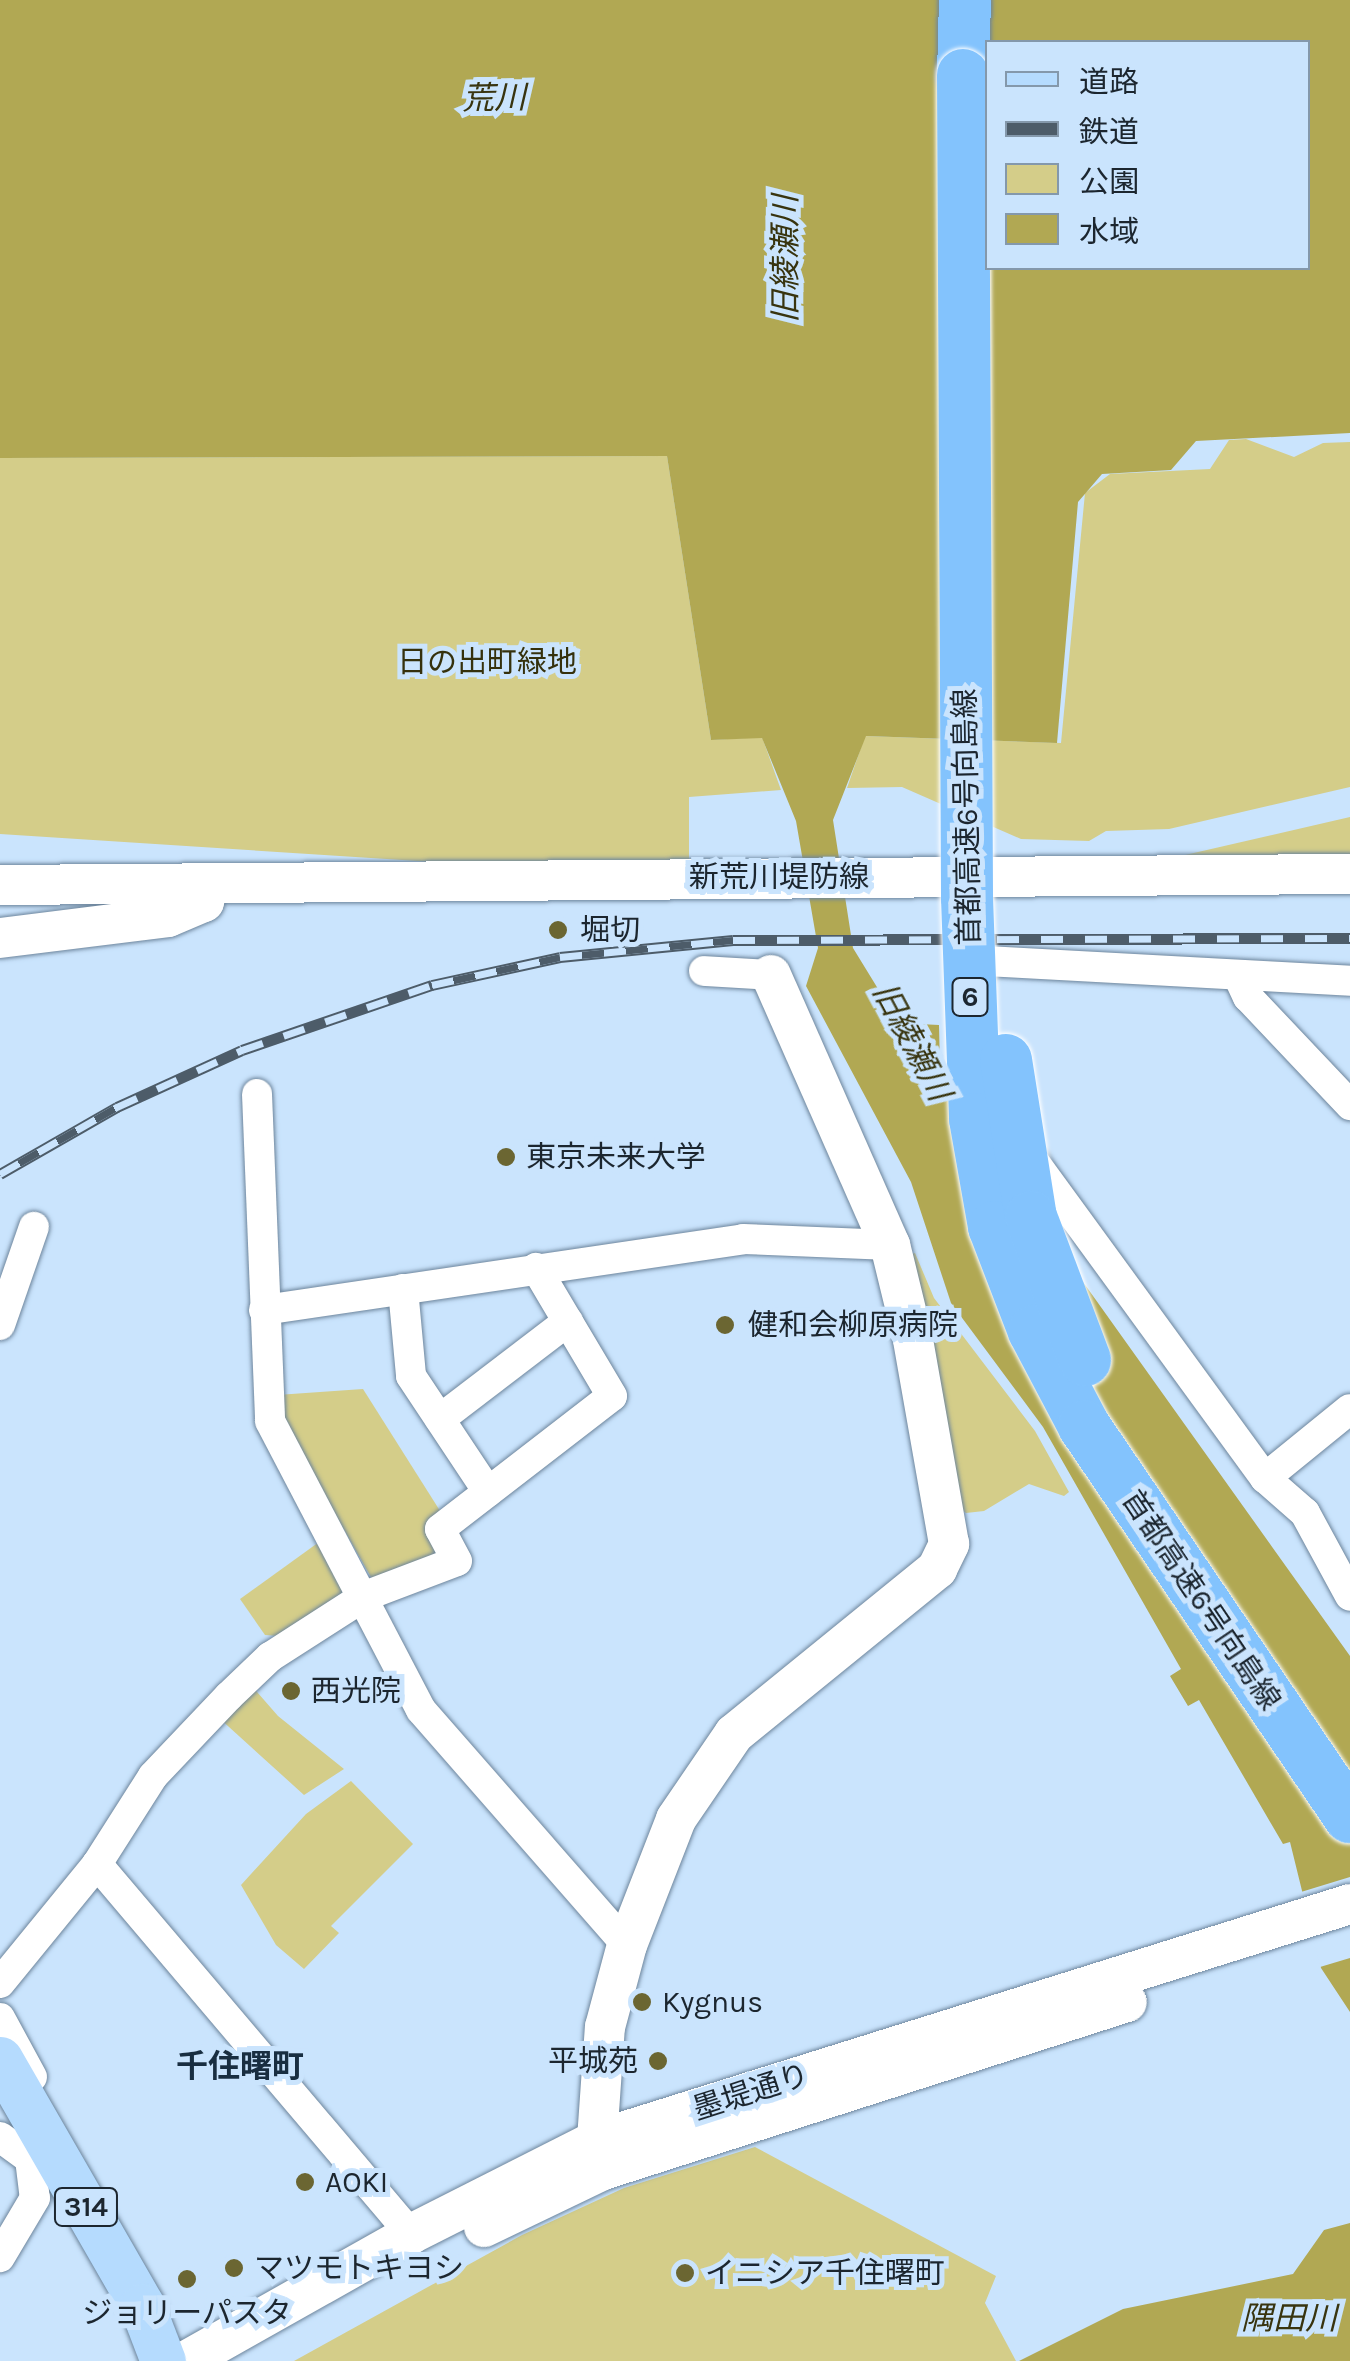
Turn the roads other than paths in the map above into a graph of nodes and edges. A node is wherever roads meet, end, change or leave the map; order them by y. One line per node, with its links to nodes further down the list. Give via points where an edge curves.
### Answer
1 (964, 0): 3 (highway)
2 (990, 0): 3 (highway, 首都高速6号向島線 / 6)
3 (982, 53): 29 (highway, 首都高速6号向島線 / 6, bridge, via 967,898 975,1120 990,1208 1012,1282 1084,1426)
4 (994, 270): 28 (highway, 首都高速6号向島線 / 6, bridge, via 1006,1066 1032,1217 1066,1317 1111,1406)
5 (1350, 874): 6 (main road, 新荒川堤防線)
6 (208, 883): 7 (main road, 新荒川堤防線); 8 (main road, via 204,902 168,918)
7 (0, 885)
8 (0, 938)
9 (704, 971): 10 (street)
10 (770, 975): 16 (main road)
11 (1238, 976): 12 (street); 14 (street, via 1248,997); 24 (street, via 986,961 974,977 972,1004 989,1080 1026,1149)
12 (1350, 981)
13 (257, 1094): 19 (street)
14 (1350, 1105)
15 (34, 1227): 21 (street)
16 (890, 1245): 17 (street, via 743,1239); 33 (main road, via 948,1527 944,1558 734,1734 676,1819)
17 (536, 1268): 18 (street); 20 (street)
18 (403, 1289): 19 (street); 23 (street, via 411,1376)
19 (264, 1310): 26 (street, via 270,1421)
20 (568, 1321): 23 (street); 25 (street, via 612,1396)
21 (0, 1325)
22 (1350, 1409): 24 (street)
23 (440, 1419): 25 (street)
24 (1265, 1478): 27 (street, via 1305,1514)
25 (488, 1492): 26 (street, via 440,1529 457,1560)
26 (365, 1596): 30 (street, via 270,1658 228,1696 153,1776); 33 (street, via 390,1662 421,1710)
27 (1350, 1596)
28 (1350, 1762)
29 (1350, 1817)
30 (97, 1864): 34 (street); 40 (street)
31 (1350, 1904): 32 (main road, 墨堤通り)
32 (1324, 1930): 39 (main road, 墨堤通り)
33 (627, 1946): 39 (main road, via 605,2027)
34 (0, 1983)
35 (0, 2018): 38 (street, via 56,2122)
36 (0, 2058): 38 (main road, 314)
37 (0, 2109): 38 (main road, 314)
38 (27, 2147): 41 (street, via 35,2198); 42 (main road, 314, via 142,2306)
39 (600, 2156): 40 (main road, 墨堤通り); 44 (main road, 墨堤通り)
40 (411, 2234): 43 (main road, 墨堤通り)
41 (0, 2257)
42 (160, 2361)
43 (186, 2361)
44 (236, 2361)

